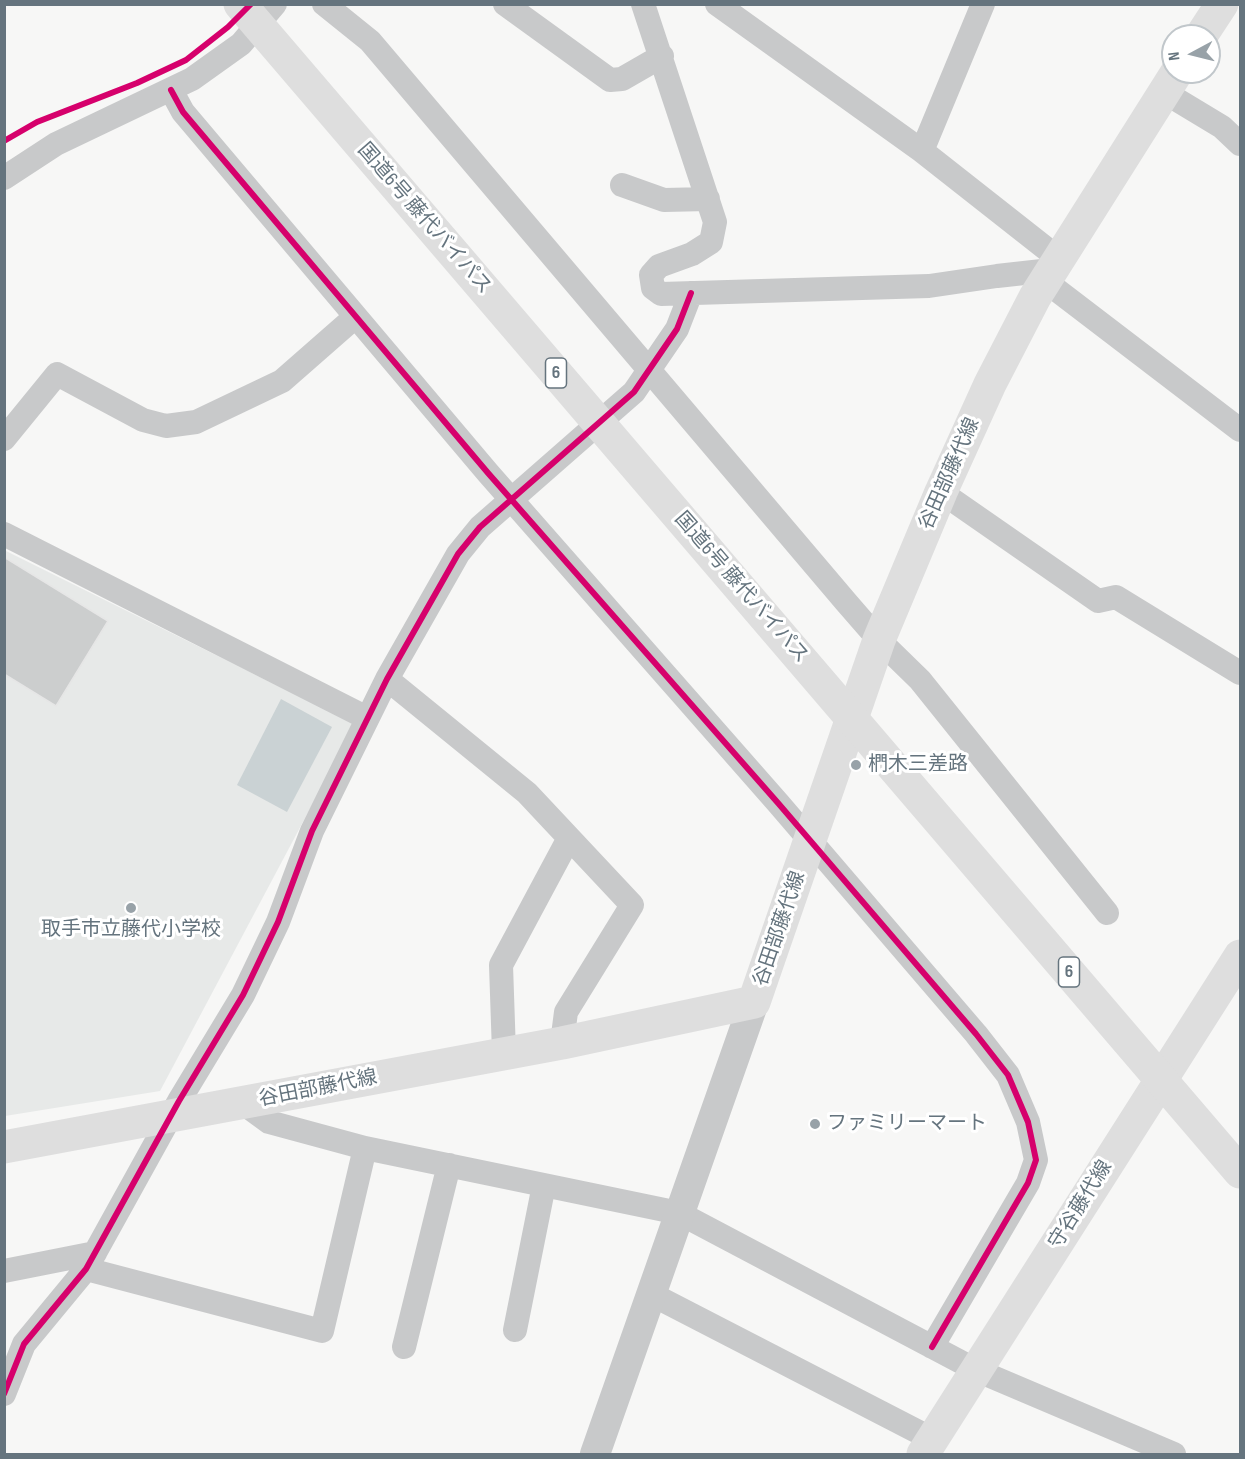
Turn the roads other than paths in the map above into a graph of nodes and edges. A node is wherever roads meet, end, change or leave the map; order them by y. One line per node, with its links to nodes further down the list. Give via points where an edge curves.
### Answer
1 (240, 4): 39 (main road, 国道6号 藤代バイパス / 6)
2 (275, 4): 13 (street, via 241,44)
3 (324, 4): 22 (street, via 370,41)
4 (505, 4): 10 (street, via 610,80 622,79)
5 (643, 4): 10 (street)
6 (717, 4): 15 (street)
7 (983, 4): 15 (street)
8 (1222, 4): 9 (main road)
9 (1209, 24)
10 (662, 56): 18 (street)
11 (1169, 84): 19 (main road, 谷田部藤代線)
12 (1172, 84): 14 (street)
13 (171, 90): 16 (street, via 56,144); 21 (street, via 183,112)
14 (1240, 144)
15 (922, 151): 19 (street)
16 (4, 178)
17 (622, 185): 18 (street, via 664,200)
18 (708, 199): 20 (street, via 715,222 711,242 659,266 651,275 653,288 661,294)
19 (1051, 270): 20 (street, via 929,286); 23 (street); 25 (main road, 谷田部藤代線, via 990,384)
20 (691, 293): 22 (street, via 677,329)
21 (355, 317): 24 (street, via 282,381 196,422 166,426 142,420 57,374); 26 (street)
22 (650, 369): 26 (street, via 634,392); 28 (street)
23 (1240, 430)
24 (4, 439)
25 (941, 492): 28 (main road, 谷田部藤代線); 29 (street, via 1098,601 1116,597)
26 (510, 500): 30 (street, via 458,554); 33 (street)
27 (4, 534): 31 (street)
28 (879, 640): 33 (main road, 谷田部藤代線); 34 (street, via 920,680)
29 (1240, 673)
30 (387, 679): 31 (street); 32 (street, via 527,793)
31 (367, 718): 41 (street, via 312,831 278,922 243,994)
32 (569, 838): 37 (street, via 632,905 566,1012); 38 (street, via 501,965)
33 (810, 841): 36 (main road, 谷田部藤代線); 53 (street, via 1008,1075 1028,1122 1036,1160 1028,1183)
34 (1107, 913)
35 (1240, 956): 39 (main road, 守谷藤代線)
36 (754, 1002): 37 (main road, 谷田部藤代線); 47 (street)
37 (562, 1043): 38 (main road, 谷田部藤代線)
38 (504, 1053): 40 (main road, 谷田部藤代線)
39 (1161, 1080): 45 (main road, 国道6号 藤代バイパス / 6); 54 (main road, 守谷藤代線)
40 (243, 1103): 41 (main road, 谷田部藤代線); 43 (street, via 269,1122)
41 (170, 1117): 42 (main road, 谷田部藤代線); 48 (street)
42 (4, 1147)
43 (365, 1148): 44 (street); 48 (street, via 322,1331)
44 (449, 1165): 46 (street); 52 (street)
45 (1240, 1172)
46 (544, 1185): 47 (street); 51 (street)
47 (679, 1213): 50 (street); 53 (street)
48 (91, 1261): 49 (street); 55 (street, via 24,1344)
49 (4, 1271)
50 (651, 1294): 56 (street); 57 (street)
51 (515, 1330)
52 (404, 1347)
53 (932, 1347): 54 (street)
54 (976, 1370): 56 (main road, 守谷藤代線); 58 (street)
55 (4, 1394)
56 (927, 1447)
57 (595, 1455)
58 (1174, 1455)

